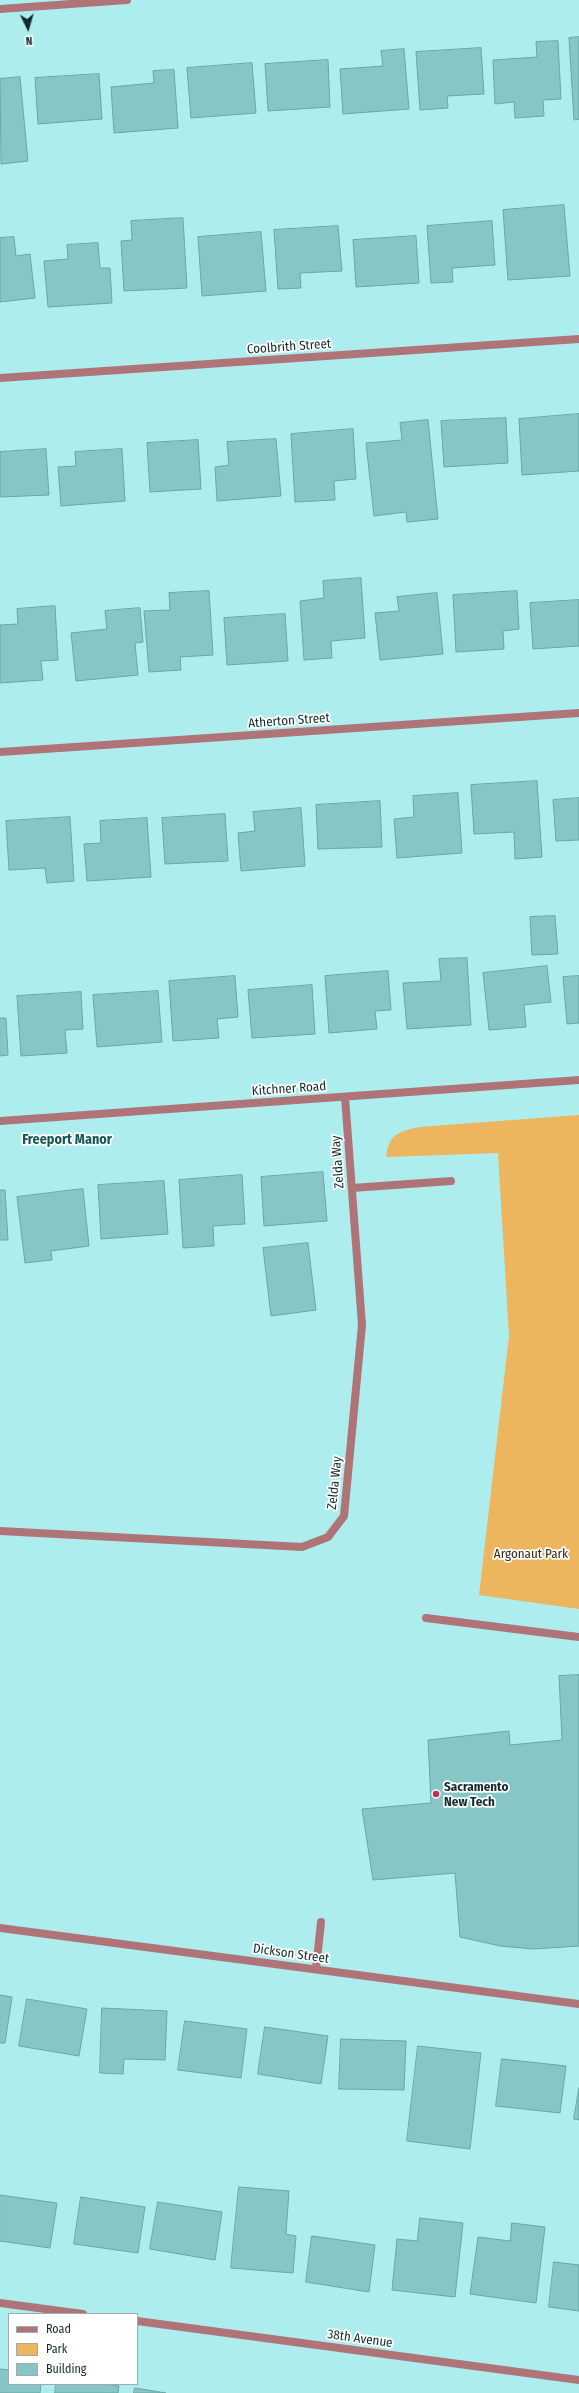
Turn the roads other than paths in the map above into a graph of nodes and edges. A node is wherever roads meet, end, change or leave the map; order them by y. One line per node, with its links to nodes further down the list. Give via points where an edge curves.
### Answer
1 (127, 0): 2 (street)
2 (0, 9)
3 (579, 339): 4 (street, Coolbrith Street)
4 (0, 378)
5 (579, 713): 6 (street, Atherton Street)
6 (0, 752)
7 (579, 1080): 8 (street, Kitchner Road)
8 (346, 1097): 9 (street, Kitchner Road); 11 (street, Zelda Way)
9 (0, 1121)
10 (451, 1181): 11 (street)
11 (352, 1188): 12 (street, Zelda Way, via 362,1326 344,1516 328,1537 302,1547)
12 (0, 1531)
13 (426, 1618): 14 (street)
14 (579, 1637)
15 (322, 1922): 17 (street)
16 (0, 1928): 17 (street, Dickson Street)
17 (316, 1970): 18 (street, Dickson Street)
18 (579, 2004)
19 (0, 2303): 20 (street)
20 (75, 2313)
21 (138, 2321): 22 (street, 38th Avenue)
22 (579, 2380)

